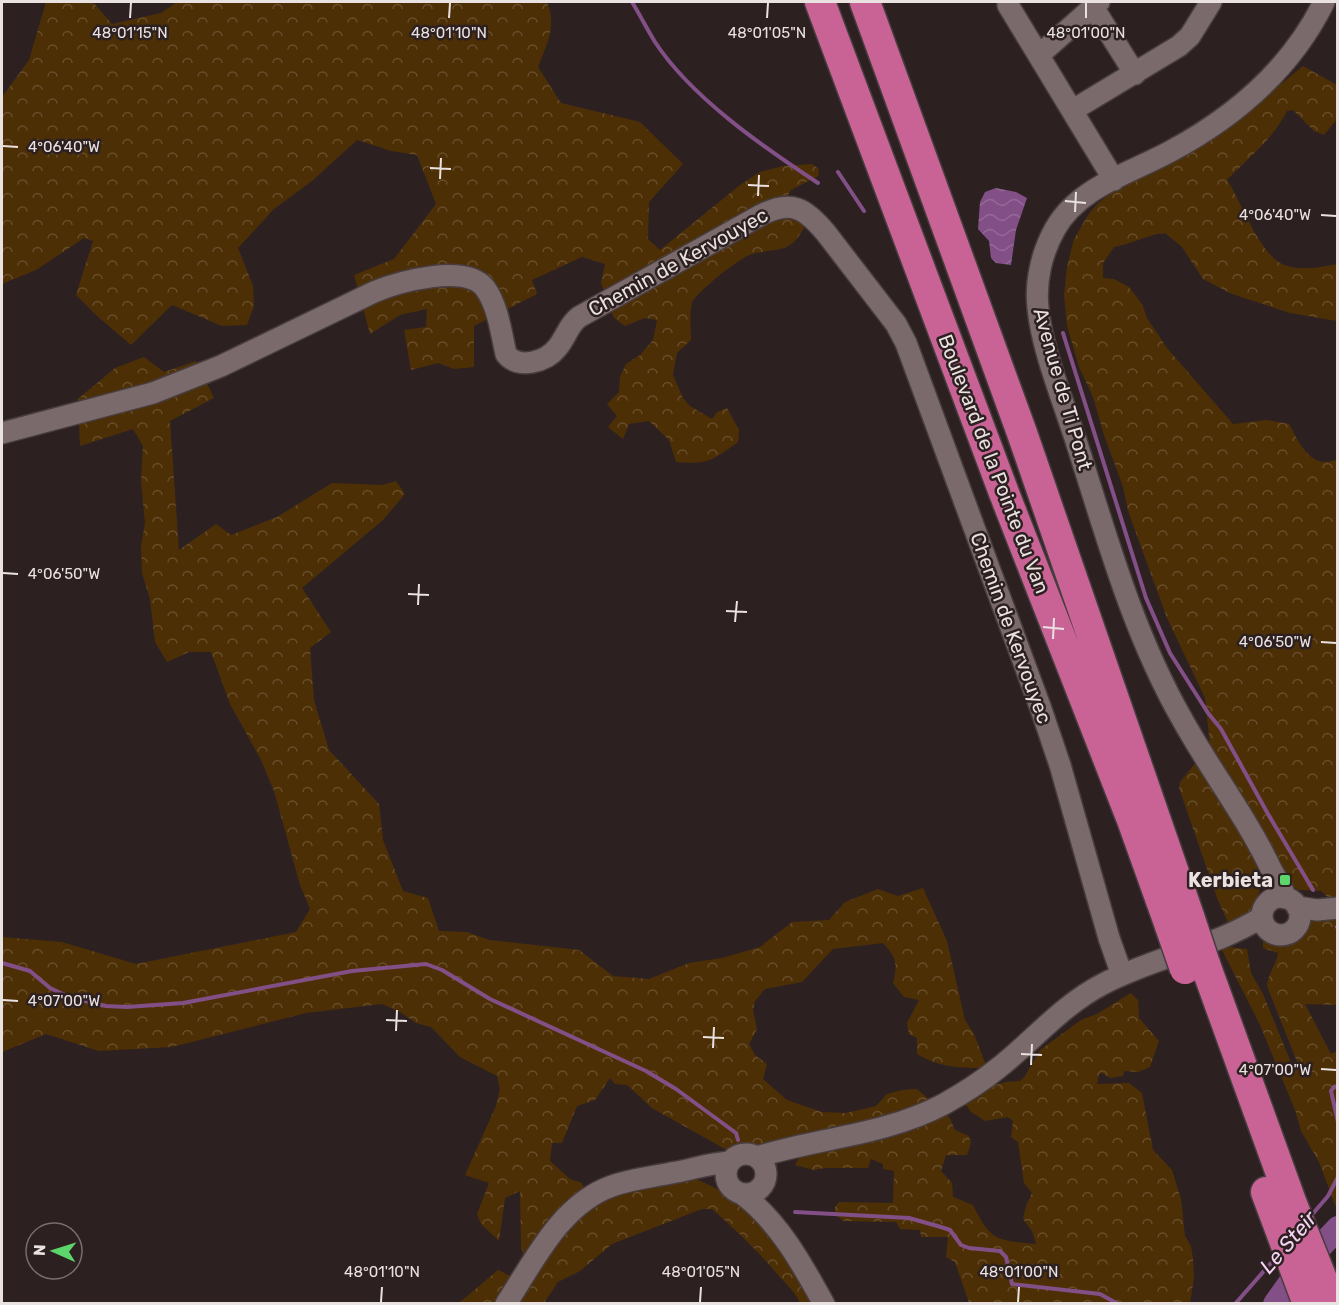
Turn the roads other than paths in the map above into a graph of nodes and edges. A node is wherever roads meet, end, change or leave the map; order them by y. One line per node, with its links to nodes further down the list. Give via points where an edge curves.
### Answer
1 (820, 2): 13 (highway, Boulevard de la Pointe du Van, via 996,472 1132,820)
2 (865, 2): 13 (highway, Boulevard de la Pointe du Van, via 1022,433)
3 (1211, 2): 8 (street, via 1186,40)
4 (1324, 2): 10 (street, Avenue de Ti Pont, via 1285,63 1239,107 1193,139)
5 (1096, 4): 7 (street); 8 (street)
6 (1008, 5): 7 (street)
7 (1039, 55): 9 (street)
8 (1135, 74): 9 (street)
9 (1073, 110): 10 (street)
10 (1114, 180): 12 (street, Avenue de Ti Pont, via 1078,200 1054,231 1039,277 1040,320 1141,639 1197,747 1249,826)
11 (2, 433): 15 (street, Chemin de Kervouyec, via 153,393 221,366 392,284 422,278 458,277 480,283 496,312 506,354 519,363 531,362 556,350 579,316 769,211 785,207 802,210 826,233 896,324 906,343 1044,720)
12 (1292, 912): 15 (street)
13 (1180, 923): 14 (highway, bridge)
14 (1195, 967): 18 (highway); 18 (highway, via 1268,1138)
15 (1122, 975): 17 (street, via 1089,992 997,1069 938,1107 897,1124 799,1145 784,1151)
16 (674, 1173): 17 (street); 17 (street, via 730,1162 726,1174); 20 (street, via 613,1185 587,1200 548,1239)
17 (751, 1179): 21 (street, via 765,1213)
18 (1283, 1209): 19 (highway)
19 (1317, 1298)
20 (506, 1304)
21 (824, 1304)

